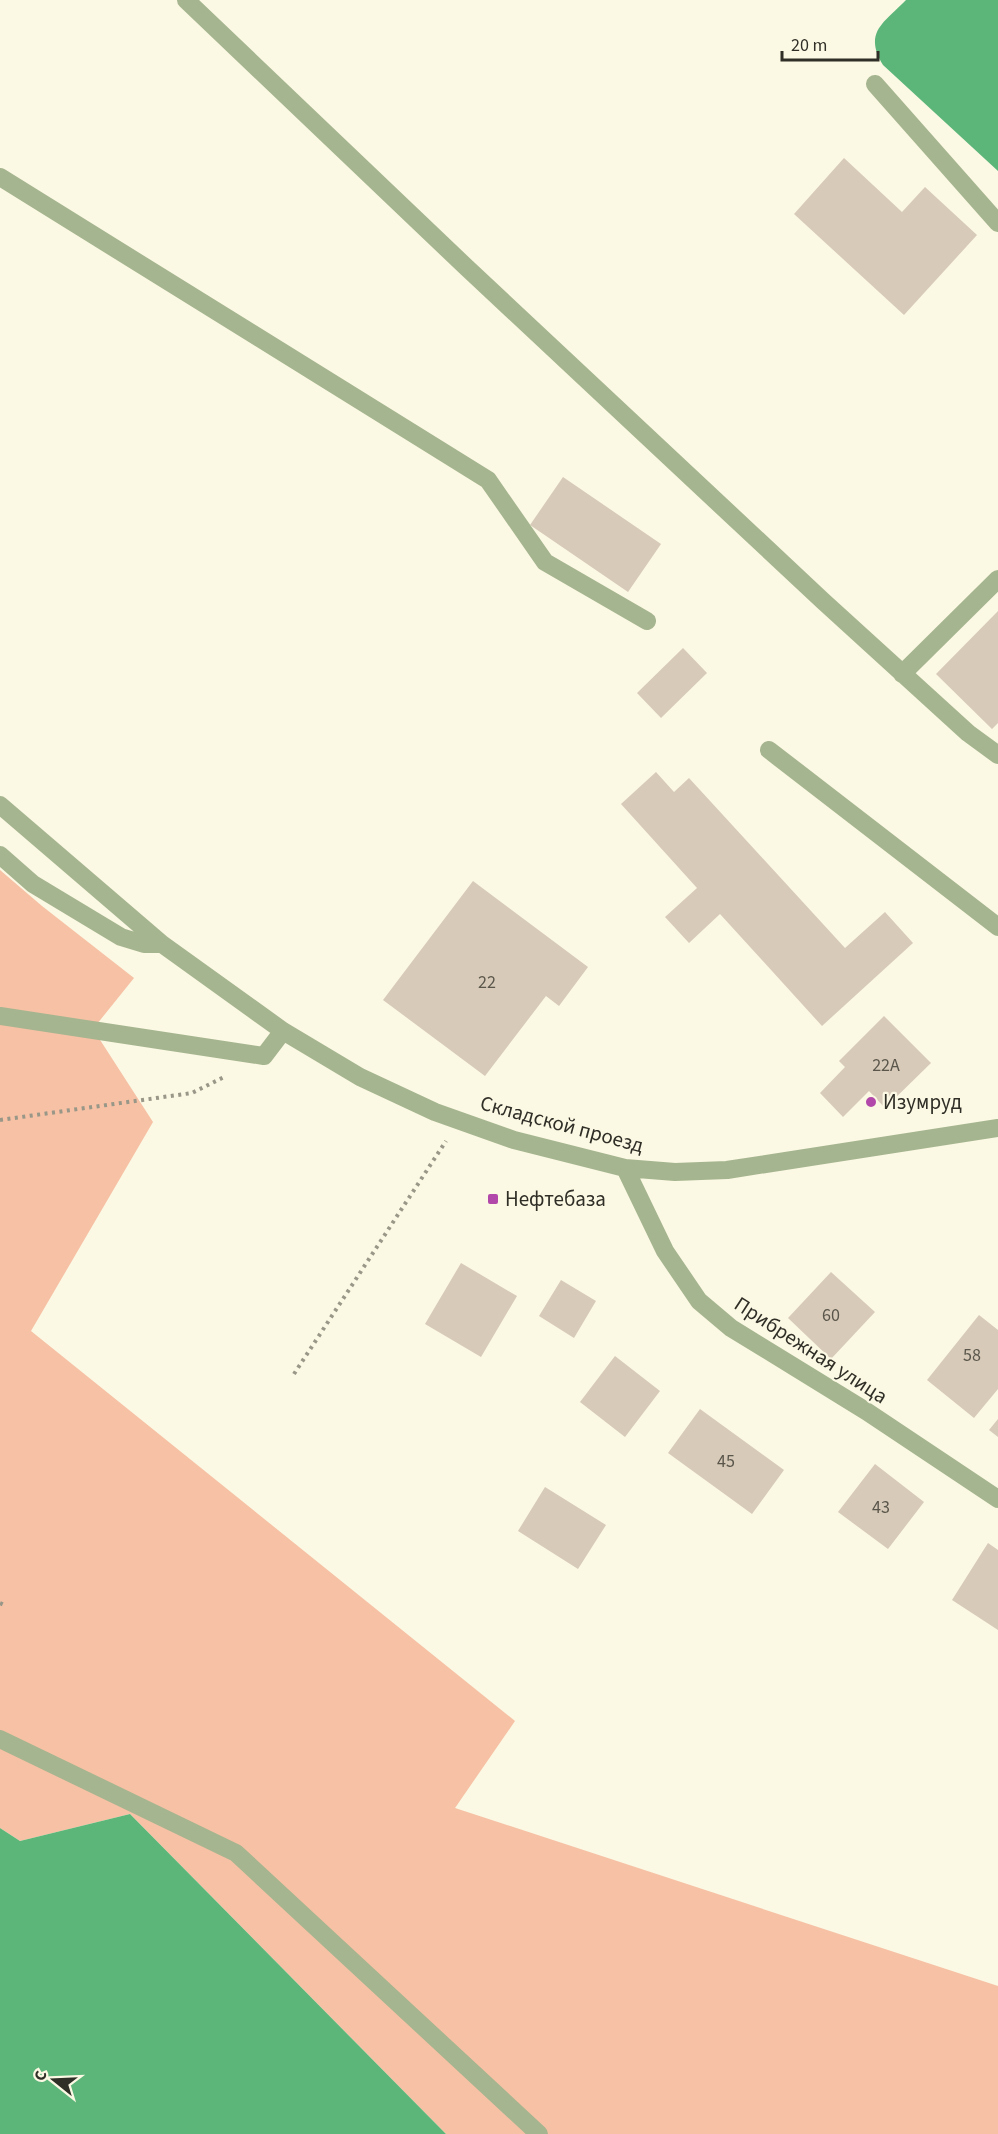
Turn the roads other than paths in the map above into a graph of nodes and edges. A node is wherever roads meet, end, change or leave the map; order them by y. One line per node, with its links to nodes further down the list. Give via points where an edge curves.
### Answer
1 (186, 0): 7 (street)
2 (875, 84): 4 (street)
3 (0, 177): 6 (street, via 488,480 545,562)
4 (998, 223)
5 (998, 579): 7 (street)
6 (647, 621)
7 (902, 674): 9 (street)
8 (770, 750): 12 (street)
9 (998, 755)
10 (0, 805): 13 (street, Складской проезд)
11 (0, 855): 13 (street, via 33,884 121,937 144,945)
12 (998, 927)
13 (162, 944): 15 (street, Складской проезд)
14 (0, 1016): 15 (street, via 264,1056)
15 (283, 1031): 17 (street, Складской проезд, via 360,1077 435,1112 514,1140)
16 (998, 1128): 17 (street, Складской проезд, via 727,1170 675,1172)
17 (626, 1167): 18 (street, Прибрежная улица, via 665,1251 699,1300 731,1328)
18 (998, 1499)
19 (0, 1739): 20 (street, via 236,1853)
20 (539, 2134)

